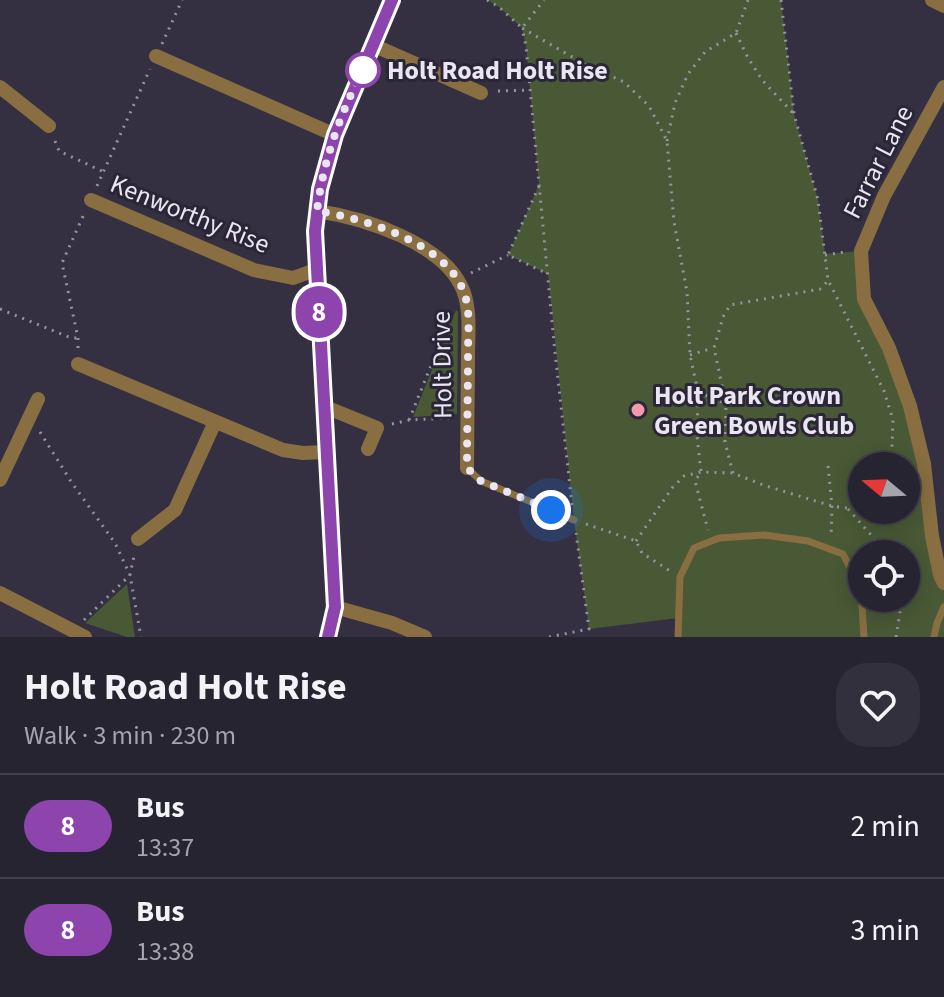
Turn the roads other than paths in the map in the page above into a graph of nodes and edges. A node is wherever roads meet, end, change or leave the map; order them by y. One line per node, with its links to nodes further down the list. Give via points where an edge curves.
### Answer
1 (392, 0): 4 (street)
2 (932, 0): 3 (street)
3 (944, 6)
4 (373, 45): 8 (street); 11 (street)
5 (156, 56): 11 (street)
6 (0, 87): 10 (street)
7 (944, 87): 9 (street, Farrar Lane)
8 (481, 93)
9 (938, 113): 25 (street, Farrar Lane, via 884,196 861,251 864,299 910,406)
10 (49, 126)
11 (335, 135): 13 (street)
12 (91, 200): 14 (street, Kenworthy Rise, via 254,270 293,278)
13 (317, 211): 14 (street); 21 (street, Holt Drive, via 343,215 433,253 464,291)
14 (318, 269): 17 (street)
15 (78, 364): 18 (street)
16 (38, 399): 22 (street)
17 (323, 406): 19 (street, via 377,428); 20 (street)
18 (215, 422): 20 (street, via 283,450); 24 (street, via 175,510)
19 (368, 449)
20 (326, 452): 27 (street)
21 (467, 468): 23 (lane, via 481,481)
22 (0, 480)
23 (574, 520)
24 (138, 539)
25 (944, 583)
26 (0, 593): 29 (street)
27 (335, 607): 30 (street); 31 (street)
28 (944, 607): 34 (lane)
29 (76, 635)
30 (328, 637)
31 (425, 637)
32 (678, 637): 33 (lane, via 680,577 694,548 719,538 764,535 808,541 843,554 861,590)
33 (864, 637)
34 (934, 637)

